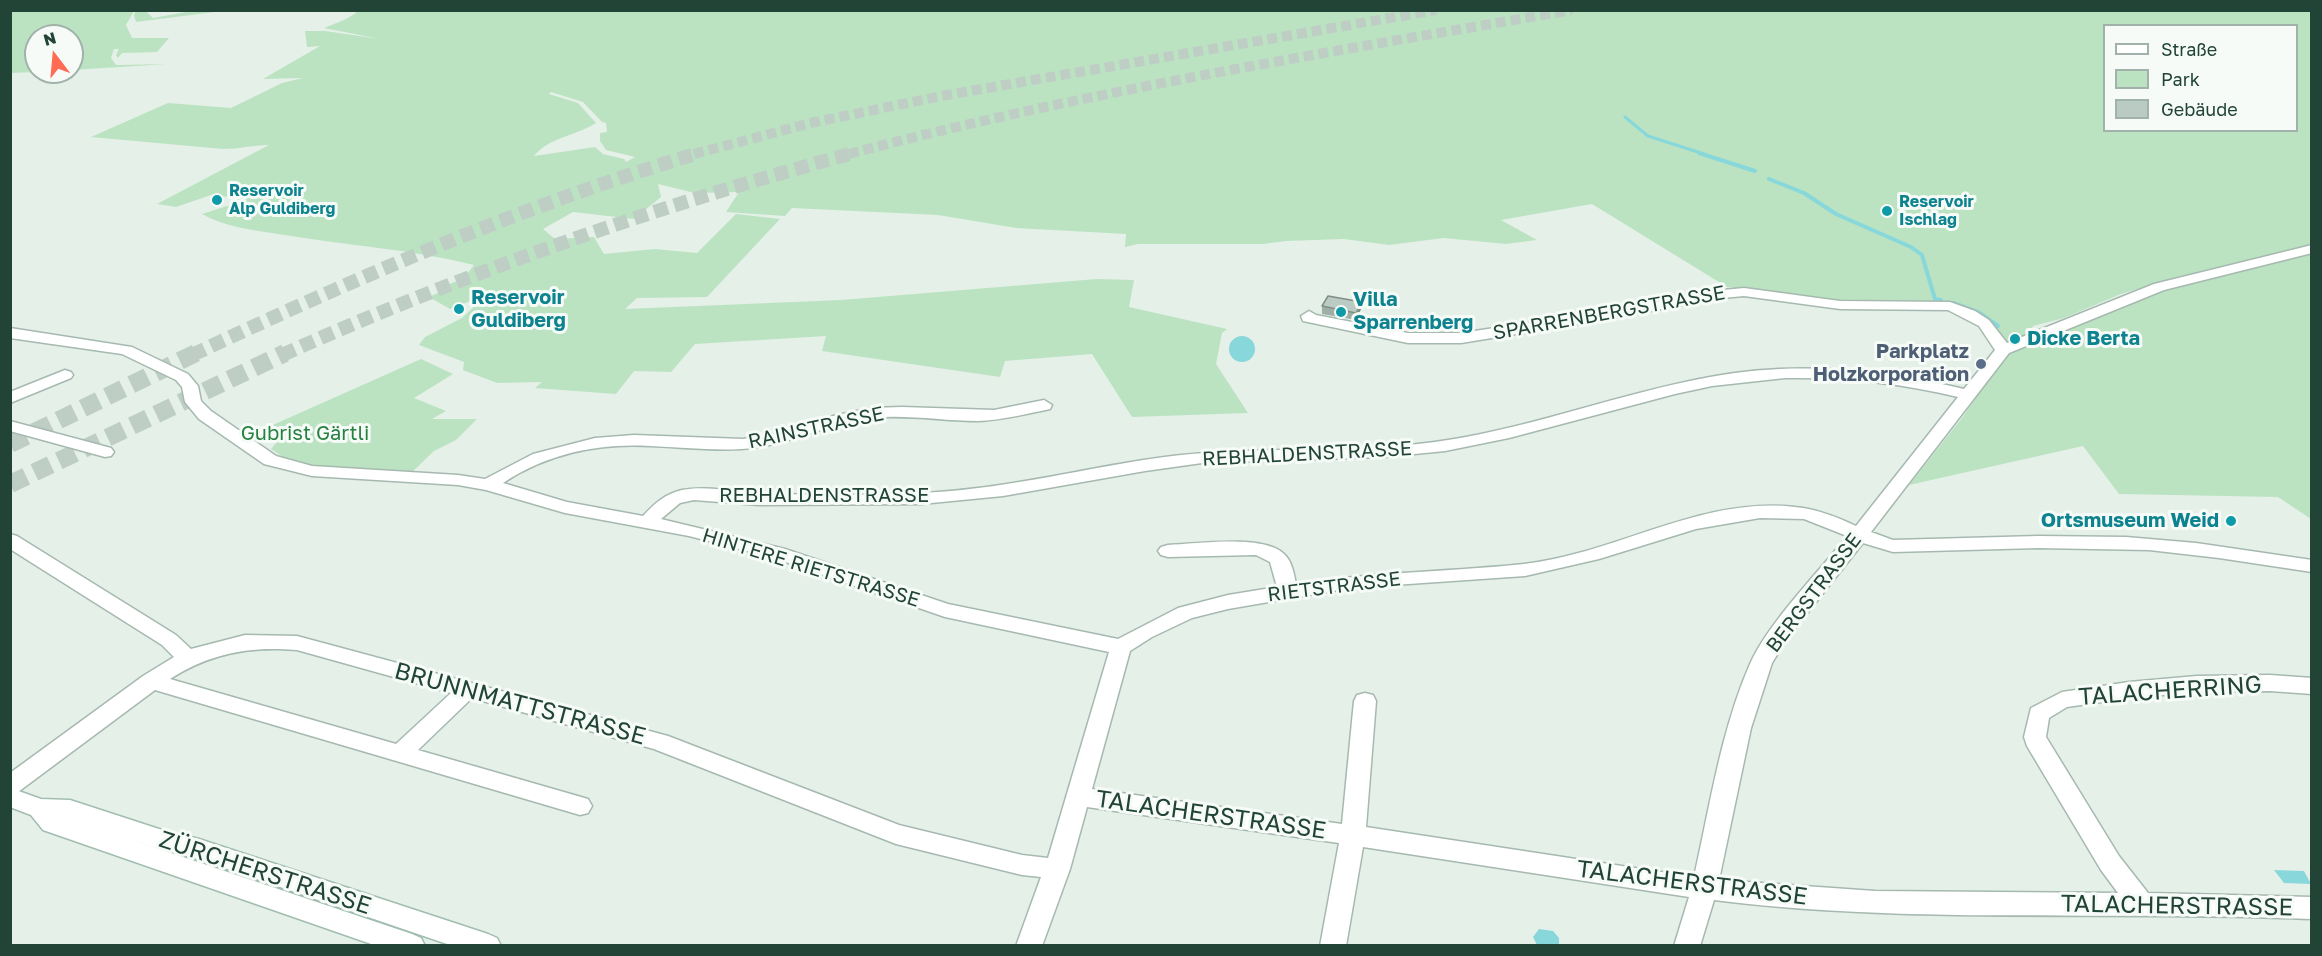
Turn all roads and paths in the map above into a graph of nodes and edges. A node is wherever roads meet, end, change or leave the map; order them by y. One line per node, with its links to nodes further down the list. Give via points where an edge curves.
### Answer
1 (2312, 249): 4 (street, via 2159,287)
2 (1310, 316): 4 (street, SPARRENBERGSTRASSE, via 1408,338 1440,339 1744,292 1849,306 1950,306 1984,323)
3 (10, 333): 11 (street, HINTERE RIETSTRASSE, via 126,350 182,377 190,386 193,402 205,415 270,460 312,471)
4 (2003, 350): 6 (street, BERGSTRASSE)
5 (65, 375): 7 (street)
6 (1968, 395): 12 (street, REBHALDENSTRASSE, via 1862,374 1762,375 1676,388 1494,437 1436,447 1336,455 1204,458 929,498 761,499 687,495 668,501); 13 (street, BERGSTRASSE)
7 (10, 398)
8 (1044, 405): 11 (street, RAINSTRASSE, via 994,415 869,413 747,444 633,440 591,444 520,464)
9 (10, 426): 10 (street)
10 (105, 452)
11 (488, 485): 12 (street, HINTERE RIETSTRASSE, via 565,507)
12 (648, 522): 18 (street, HINTERE RIETSTRASSE, via 778,554 945,610)
13 (1859, 535): 16 (street, RIETSTRASSE, via 1893,546 2128,543); 17 (street, RIETSTRASSE, via 1804,514 1750,514 1665,532 1555,566 1350,582); 32 (street, BERGSTRASSE, via 1778,635 1761,663 1740,728)
14 (10, 540): 19 (street, via 169,640)
15 (1168, 551): 17 (street, via 1259,549 1277,558)
16 (2312, 566)
17 (1288, 591): 18 (street, RIETSTRASSE, via 1185,614)
18 (1121, 647): 26 (street)
19 (187, 658): 20 (street, BRUNNMATTSTRASSE); 22 (street, BRUNNMATTSTRASSE, via 218,646 273,640)
20 (151, 681): 24 (street); 25 (street, BRUNNMATTSTRASSE)
21 (2312, 686): 33 (street, TALACHERRING, via 2197,684 2129,690 2062,700 2039,714 2035,737 2038,747 2110,863)
22 (468, 689): 24 (street); 31 (street, BRUNNMATTSTRASSE, via 660,742 896,834 1022,865)
23 (1365, 701): 30 (street)
24 (400, 754): 28 (street)
25 (10, 786)
26 (1077, 796): 30 (street, TALACHERSTRASSE); 31 (street)
27 (10, 797): 29 (street, ZÜRCHERSTRASSE)
28 (580, 806)
29 (40, 808): 35 (street, ZÜRCHERSTRASSE, via 52,823); 36 (street, ZÜRCHERSTRASSE, via 70,809)
30 (1353, 834): 32 (street, TALACHERSTRASSE); 38 (street)
31 (1057, 869): 37 (street)
32 (1704, 889): 33 (street, TALACHERSTRASSE, via 1824,900); 39 (street, BERGSTRASSE)
33 (2142, 905): 34 (street, TALACHERSTRASSE, via 2212,903)
34 (2312, 908)
35 (412, 945)
36 (488, 945)
37 (1029, 945)
38 (1333, 945)
39 (1687, 945)

